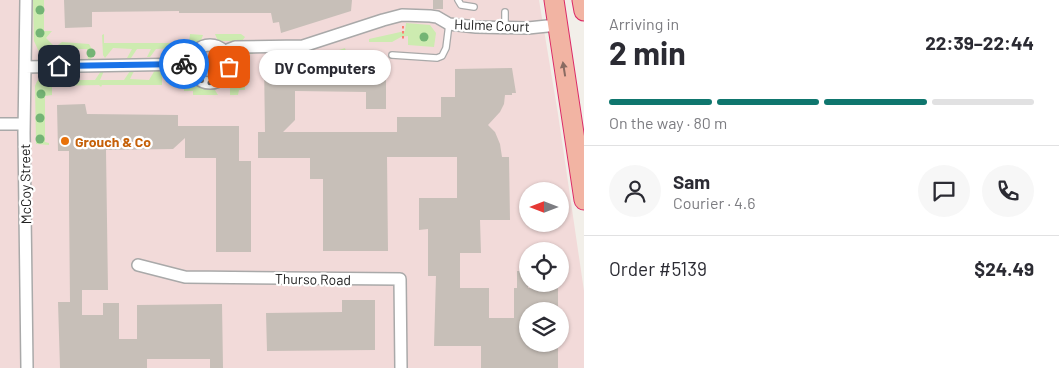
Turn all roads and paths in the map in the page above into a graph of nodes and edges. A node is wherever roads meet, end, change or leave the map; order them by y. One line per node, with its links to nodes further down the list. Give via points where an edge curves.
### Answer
1 (26, 0): 16 (street, McCoy Street)
2 (458, 0): 5 (lane, via 461,5)
3 (554, 0): 9 (highway)
4 (582, 0): 7 (highway)
5 (474, 7)
6 (505, 12): 11 (lane)
7 (584, 12)
8 (449, 24): 11 (street, Hulme Court); 13 (street, Hulme Court, via 430,16 402,16 303,46 234,47); 14 (lane, via 442,56)
9 (558, 24): 11 (street, Hulme Court); 19 (highway, one-way to 9)
10 (403, 27): 12 (path)
11 (505, 28)
12 (403, 41)
13 (225, 51): 15 (street, via 213,45 203,46 194,53); 15 (street, via 229,67 219,81 208,83 198,79)
14 (392, 55)
15 (191, 64): 16 (street)
16 (25, 67): 18 (street, McCoy Street)
17 (0, 124): 18 (street)
18 (24, 124): 21 (street, McCoy Street)
19 (584, 200)
20 (138, 265): 22 (street, Thurso Road, via 185,277 400,280)
21 (27, 368)
22 (401, 368)

